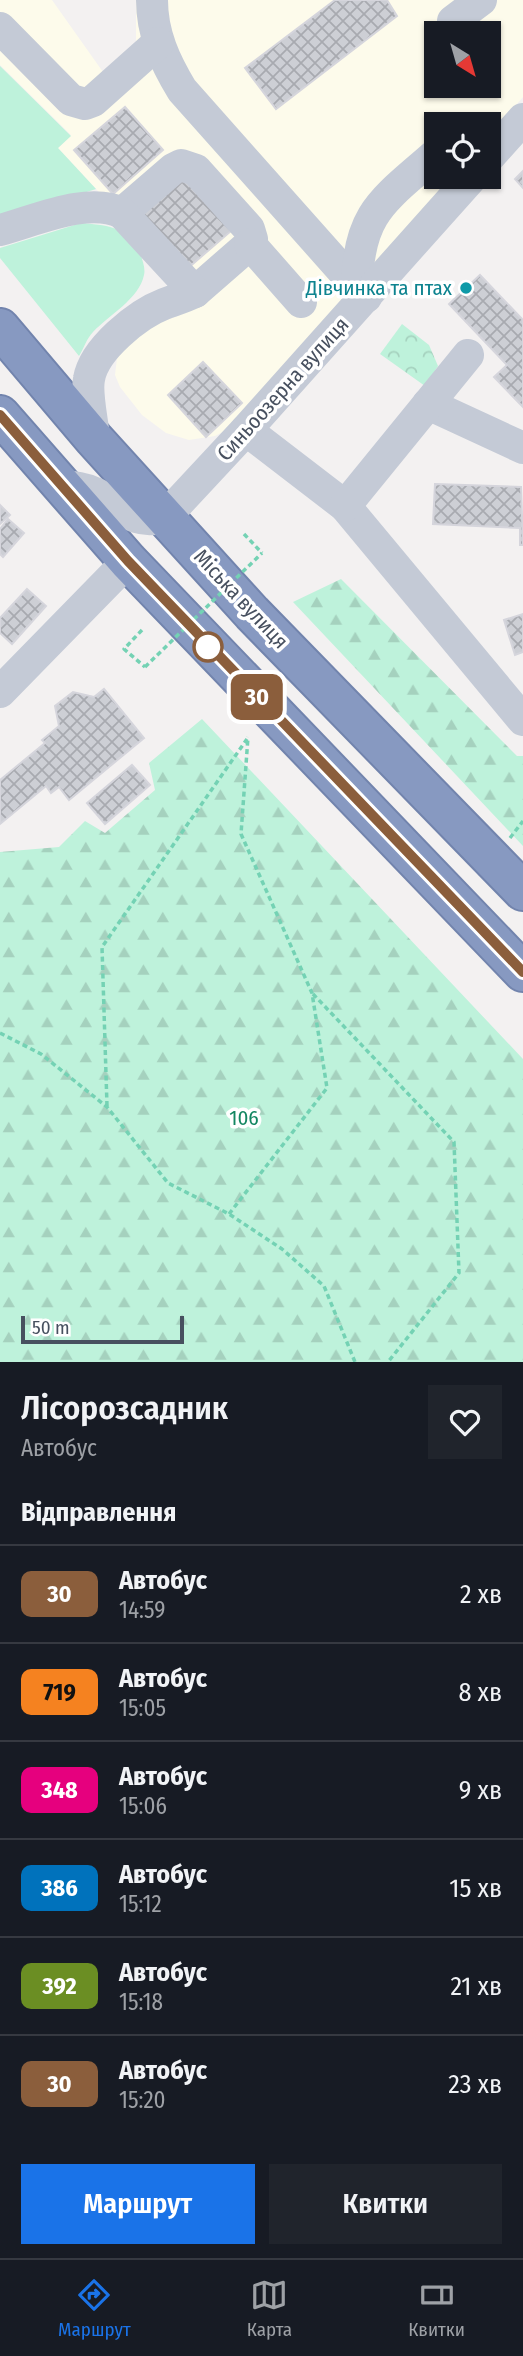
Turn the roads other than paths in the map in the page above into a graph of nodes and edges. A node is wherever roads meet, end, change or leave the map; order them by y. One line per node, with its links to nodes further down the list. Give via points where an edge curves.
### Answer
1 (152, 0): 5 (street)
2 (481, 0): 3 (street)
3 (453, 21)
4 (0, 29): 5 (street, via 77,103 93,101)
5 (158, 43): 14 (street, via 182,90)
6 (523, 119): 7 (street)
7 (501, 144)
8 (424, 164): 14 (street, via 382,201 367,225 358,257)
9 (461, 189): 14 (street, Синьоозерна вулиця)
10 (122, 213): 11 (street, via 85,207); 12 (street, via 173,169 189,166 249,229); 13 (street)
11 (0, 230)
12 (250, 244): 13 (street); 15 (street)
13 (195, 292): 21 (street, via 141,316 96,359 89,379)
14 (362, 292): 20 (street, Синьоозерна вулиця)
15 (301, 302)
16 (0, 328): 21 (highway, Міська вулиця)
17 (468, 355): 18 (street)
18 (428, 404): 22 (street); 24 (street)
19 (0, 415): 23 (highway)
20 (247, 430): 24 (street); 25 (street, Синьоозерна вулиця)
21 (94, 439): 25 (highway, Міська вулиця)
22 (523, 448)
23 (63, 486): 25 (street, via 96,494 136,518); 26 (highway)
24 (345, 506): 28 (street)
25 (165, 517): 29 (highway, Міська вулиця, via 252,613)
26 (128, 561): 27 (street); 30 (highway)
27 (0, 692)
28 (523, 720)
29 (523, 891)
30 (523, 972)

